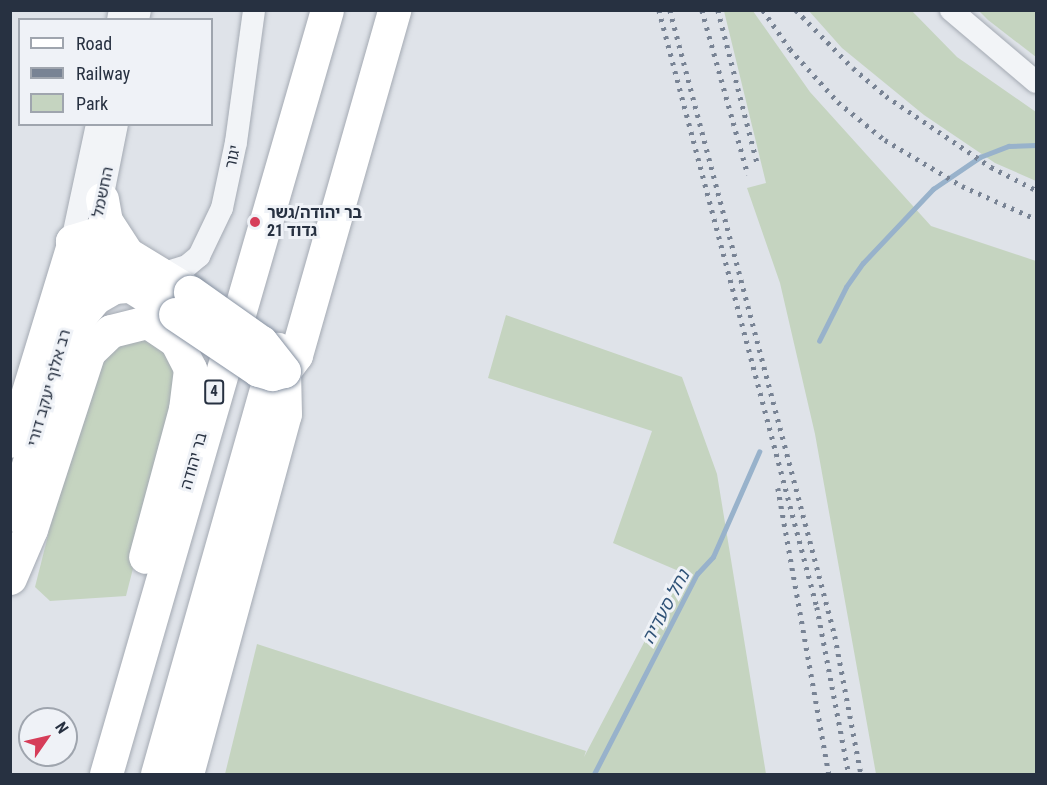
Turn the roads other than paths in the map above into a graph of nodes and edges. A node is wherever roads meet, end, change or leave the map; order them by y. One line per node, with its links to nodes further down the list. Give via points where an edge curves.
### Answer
1 (254, 10): 12 (street, יגור, via 236,142 222,208 199,256 187,266)
2 (327, 10): 21 (highway, בר יהודה / 4)
3 (376, 10): 22 (highway)
4 (394, 10): 16 (highway, via 296,355)
5 (951, 10): 6 (street)
6 (1036, 82)
7 (97, 126): 10 (street, החשמל)
8 (117, 126): 9 (street, החשמל)
9 (102, 199): 10 (street, החשמל); 11 (highway, via 106,220)
10 (85, 245): 11 (highway); 13 (highway); 15 (main road, רב אלוף יעקב דורי); 17 (main road, רב אלוף יעקב דורי)
11 (128, 253): 12 (highway)
12 (161, 274): 14 (highway)
13 (127, 286): 14 (highway); 15 (highway, via 114,287 95,298)
14 (182, 303): 16 (highway, bridge, via 261,342)
15 (63, 337): 18 (main road, רב אלוף יעקב דורי)
16 (284, 371): 23 (highway, via 285,414)
17 (10, 444)
18 (10, 518)
19 (10, 578): 20 (highway, via 31,529 89,352 111,331 124,325 148,322 158,326 183,351 190,369 189,387 151,531)
20 (98, 774)
21 (106, 774)
22 (157, 774)
23 (187, 774)

